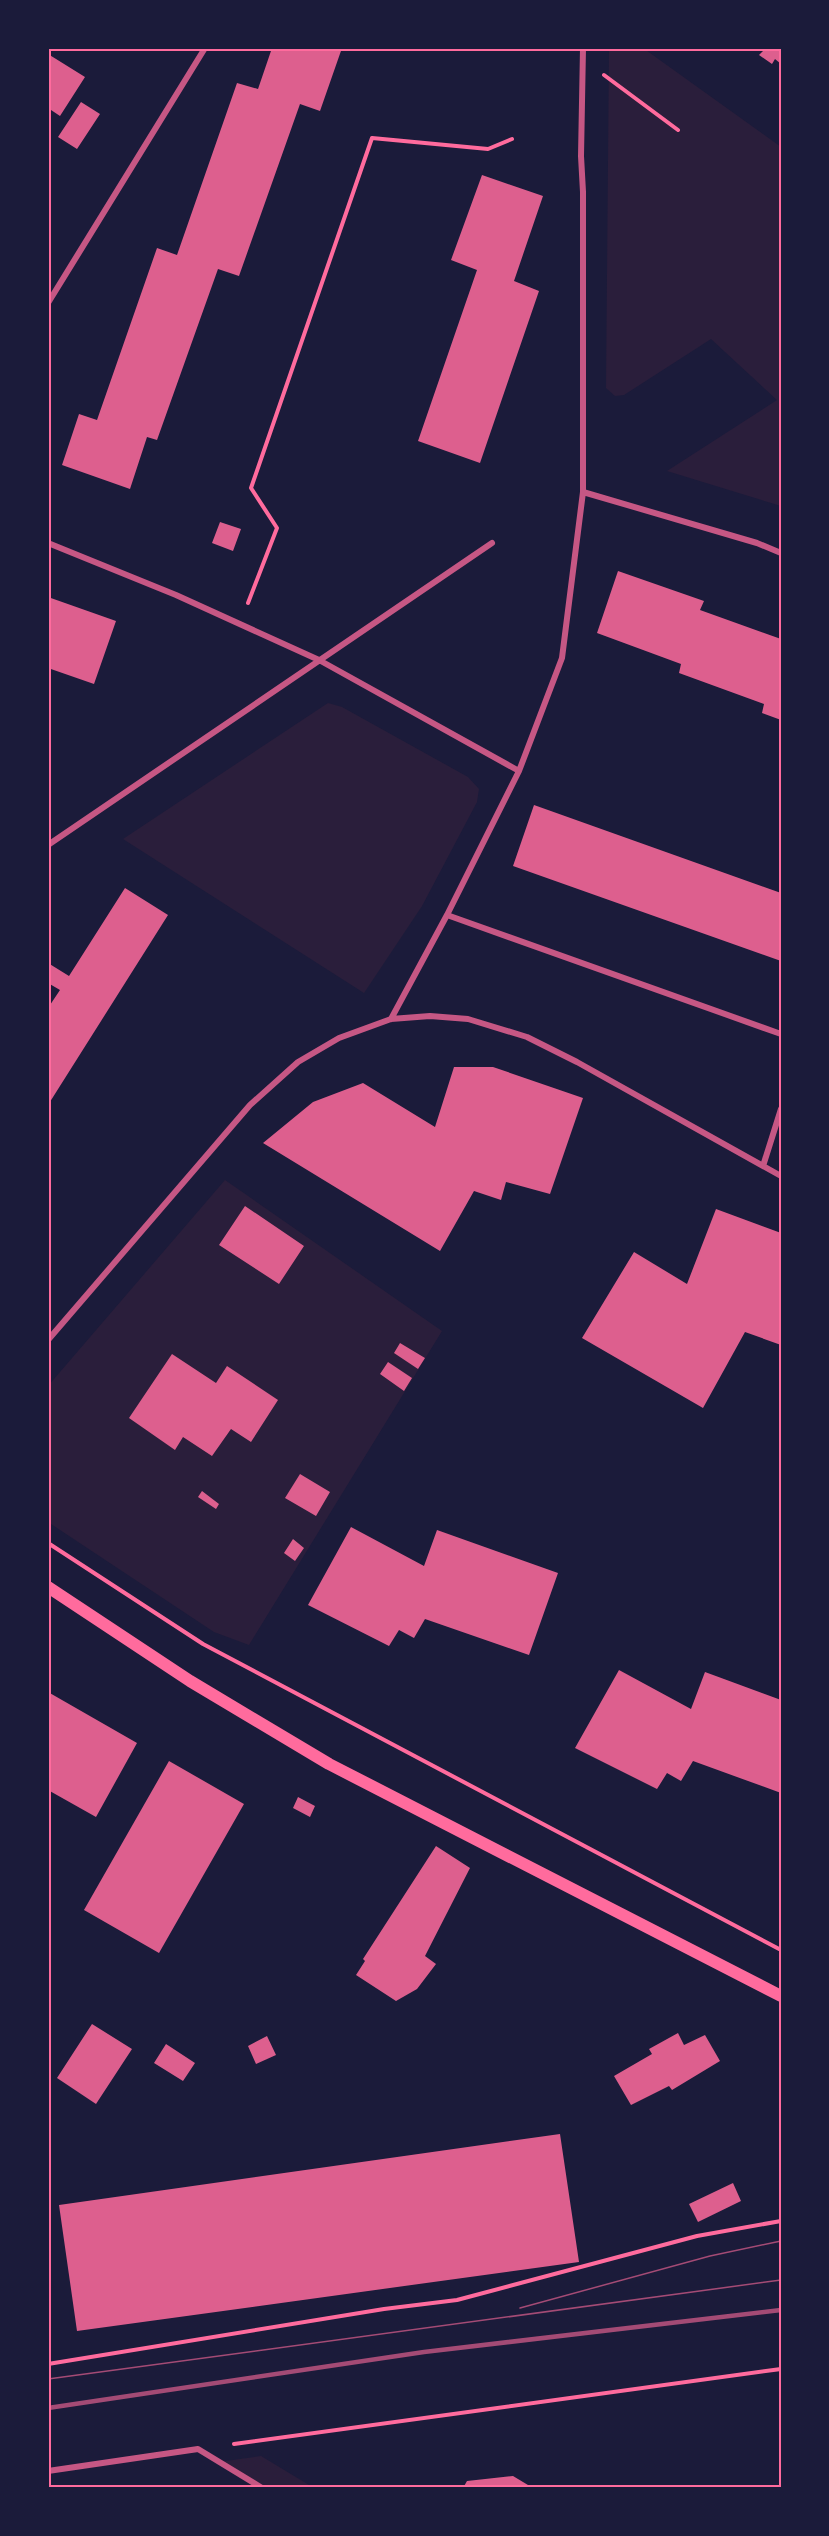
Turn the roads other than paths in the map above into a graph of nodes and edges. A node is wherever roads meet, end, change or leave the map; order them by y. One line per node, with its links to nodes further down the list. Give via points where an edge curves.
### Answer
1 (205, 48): 3 (street)
2 (583, 48): 4 (street)
3 (48, 303)
4 (583, 492): 7 (street); 9 (street, via 562,658)
5 (48, 543): 8 (street)
6 (492, 543): 8 (street)
7 (781, 553)
8 (319, 660): 9 (street); 10 (street)
9 (519, 771): 11 (street)
10 (48, 845)
11 (447, 915): 12 (street); 13 (street)
12 (391, 1019): 15 (street, via 468,1019 527,1037); 17 (street, via 339,1038 298,1062 250,1105)
13 (781, 1034)
14 (781, 1109): 15 (street)
15 (763, 1166): 16 (street)
16 (781, 1176)
17 (48, 1340)
18 (48, 1587): 19 (main road, via 190,1682 329,1764)
19 (781, 1996)
20 (48, 2471): 21 (street, via 198,2449)
21 (262, 2488)

